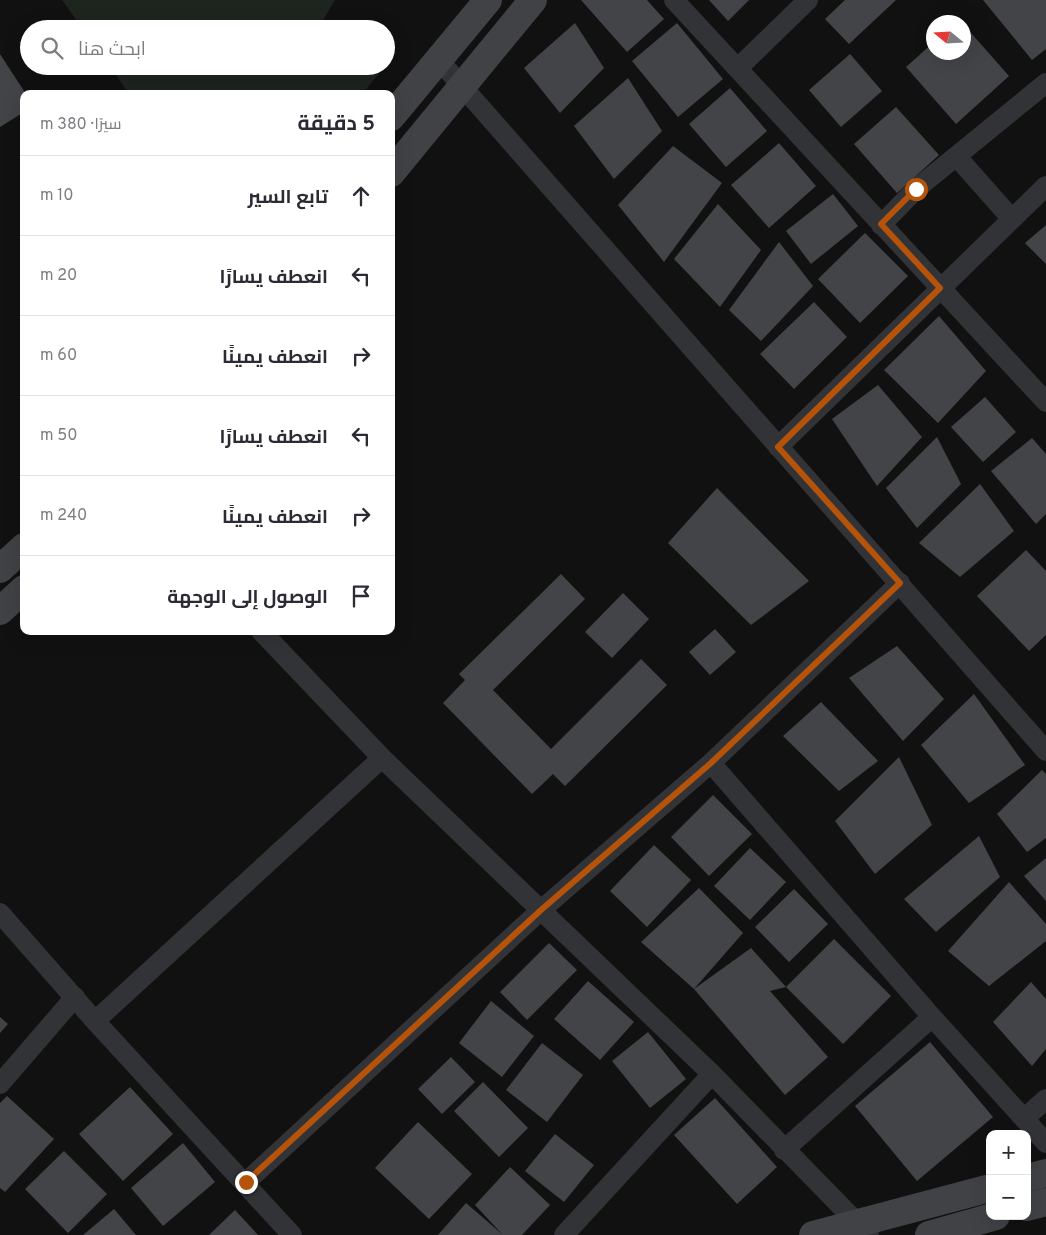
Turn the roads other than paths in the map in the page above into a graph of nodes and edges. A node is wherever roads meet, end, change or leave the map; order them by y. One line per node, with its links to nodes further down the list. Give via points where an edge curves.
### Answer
1 (488, 0): 5 (street)
2 (533, 0): 8 (street)
3 (674, 0): 6 (street)
4 (808, 0): 6 (street)
5 (438, 59): 8 (street); 9 (street)
6 (738, 68): 14 (street)
7 (1046, 83): 10 (street)
8 (464, 88): 11 (street); 17 (street)
9 (395, 112)
10 (957, 157): 13 (street); 14 (street, via 916,189)
11 (395, 169)
12 (1046, 186): 13 (street)
13 (1012, 219): 15 (street)
14 (881, 224): 15 (street)
15 (940, 288): 16 (street); 17 (street)
16 (1046, 402)
17 (778, 447): 20 (street)
18 (20, 551): 19 (street)
19 (0, 569)
20 (900, 583): 24 (street); 26 (street)
21 (20, 593): 22 (street)
22 (0, 611)
23 (265, 635): 25 (street)
24 (1046, 752)
25 (382, 758): 27 (street); 31 (street)
26 (711, 763): 27 (street); 30 (street)
27 (541, 910): 32 (street); 40 (street)
28 (0, 913): 29 (street)
29 (74, 997): 31 (street); 33 (street)
30 (932, 1017): 35 (street); 37 (street)
31 (95, 1022): 40 (street)
32 (712, 1074): 37 (street); 47 (street)
33 (0, 1084)
34 (1046, 1099): 35 (street)
35 (1025, 1118): 36 (street)
36 (1046, 1142)
37 (784, 1150): 45 (street)
38 (1046, 1173): 39 (street)
39 (1031, 1177)
40 (246, 1182): 46 (street)
41 (986, 1189): 45 (street)
42 (1046, 1202): 43 (street)
43 (1031, 1207)
44 (986, 1219): 49 (street)
45 (862, 1229): 48 (street)
46 (292, 1235)
47 (564, 1235)
48 (813, 1235)
49 (929, 1235)

